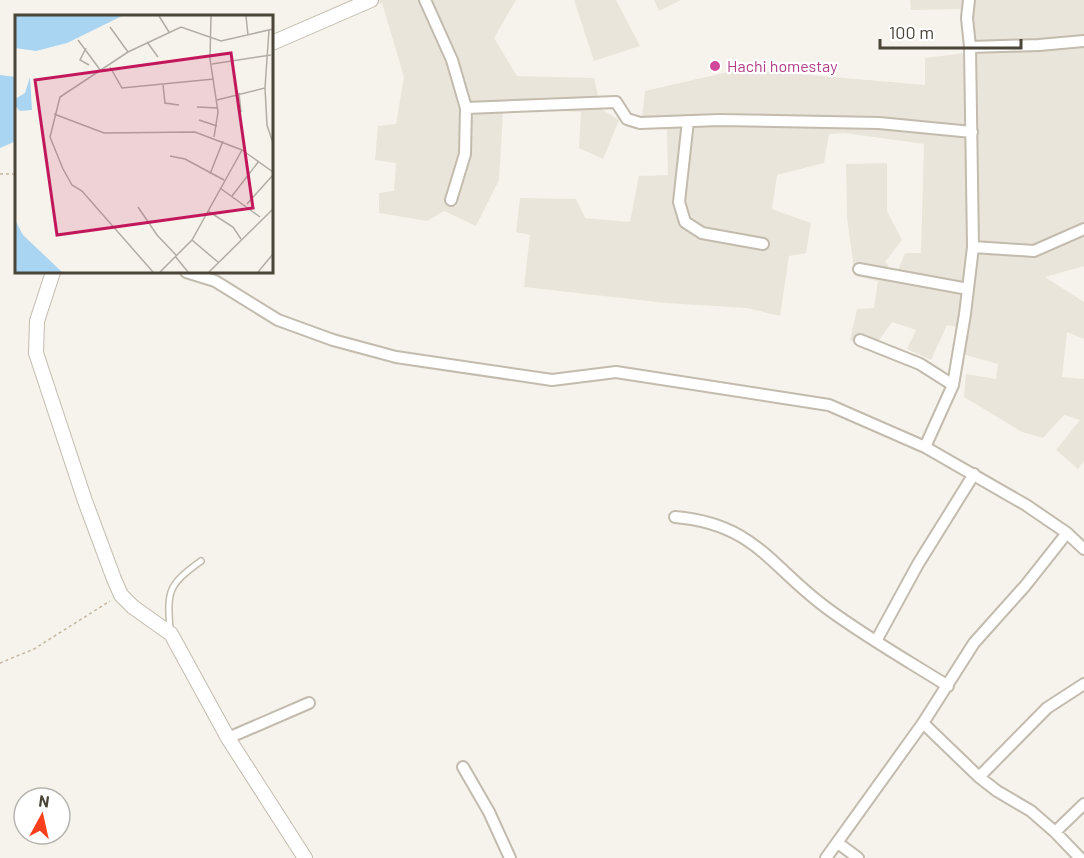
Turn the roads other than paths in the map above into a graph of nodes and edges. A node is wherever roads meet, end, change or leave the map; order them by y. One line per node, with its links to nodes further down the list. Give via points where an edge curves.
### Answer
1 (368, 0): 5 (street)
2 (425, 0): 7 (street, via 453,60)
3 (969, 0): 6 (street)
4 (1084, 41): 6 (street)
5 (273, 43)
6 (970, 47): 9 (street)
7 (466, 108): 8 (street, via 616,102 627,119 640,123); 10 (street, via 465,154)
8 (688, 121): 9 (street, via 879,123); 12 (street, via 679,202 685,222 702,233)
9 (972, 132): 13 (street)
10 (451, 200)
11 (1084, 229): 13 (street, via 1034,251)
12 (763, 244)
13 (973, 247): 17 (street)
14 (859, 269): 17 (street)
15 (53, 273): 26 (street, via 37,321 36,353 121,595 148,620)
16 (189, 273): 20 (street, via 215,281 278,320 396,357 552,380 616,372 829,405)
17 (968, 289): 19 (street)
18 (860, 340): 19 (street, via 920,364)
19 (953, 385): 20 (street)
20 (925, 447): 21 (street)
21 (974, 474): 23 (street); 27 (street)
22 (675, 517): 27 (street, via 722,526 754,544 813,597)
23 (1067, 533): 24 (street); 29 (street, via 974,643)
24 (1084, 549)
25 (201, 561): 26 (lane, via 176,580 170,590)
26 (171, 634): 32 (street)
27 (876, 641): 29 (street)
28 (1084, 684): 34 (street, via 1047,708)
29 (948, 686): 31 (street)
30 (309, 703): 32 (street)
31 (923, 723): 34 (street); 37 (street)
32 (228, 738): 38 (street)
33 (463, 767): 39 (street)
34 (979, 777): 36 (street)
35 (1084, 804): 36 (street)
36 (1056, 832): 42 (street)
37 (838, 843): 40 (street); 41 (street)
38 (304, 858)
39 (510, 858)
40 (826, 858)
41 (858, 858)
42 (1080, 858)

